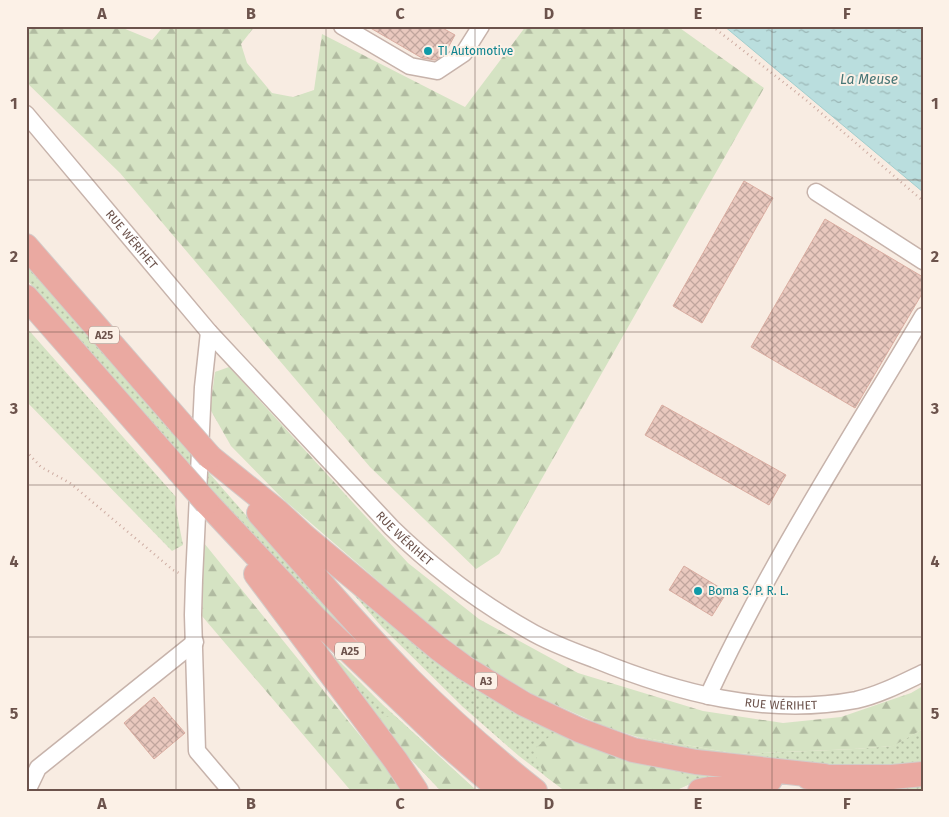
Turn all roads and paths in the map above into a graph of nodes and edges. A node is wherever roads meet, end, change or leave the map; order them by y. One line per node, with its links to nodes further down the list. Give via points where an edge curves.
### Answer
1 (342, 26): 2 (street, via 410,66 437,71 464,53)
2 (481, 26)
3 (712, 26): 6 (path, via 806,100)
4 (26, 114): 11 (street, RUE WÉRIHET)
5 (816, 192): 8 (street)
6 (923, 201)
7 (26, 246): 13 (highway, A25, bridge)
8 (923, 261)
9 (26, 297): 14 (highway, A25, bridge)
10 (923, 316): 18 (street, via 791,538)
11 (209, 332): 15 (street, via 203,388); 18 (street, RUE WÉRIHET, via 392,528 416,551 483,602 529,632 584,656 630,674)
12 (26, 452): 15 (path, via 41,467 70,483 173,570)
13 (210, 457): 21 (highway, A3, via 438,648 524,704 579,730 642,752 696,762); 27 (highway, A25, via 410,680)
14 (208, 504): 19 (highway, via 262,583); 26 (highway, A25, via 316,619 450,747)
15 (194, 580): 16 (street)
16 (195, 642): 22 (street, via 38,768); 23 (street, via 197,751)
17 (923, 673): 18 (street, RUE WÉRIHET, via 858,699 822,705 746,704)
18 (708, 696)
19 (396, 761): 24 (highway); 25 (highway)
20 (923, 774): 21 (highway, A3)
21 (824, 776): 28 (highway, A3, via 749,781)
22 (27, 791)
23 (231, 791)
24 (416, 791)
25 (428, 791)
26 (501, 791)
27 (535, 791)
28 (700, 791)

